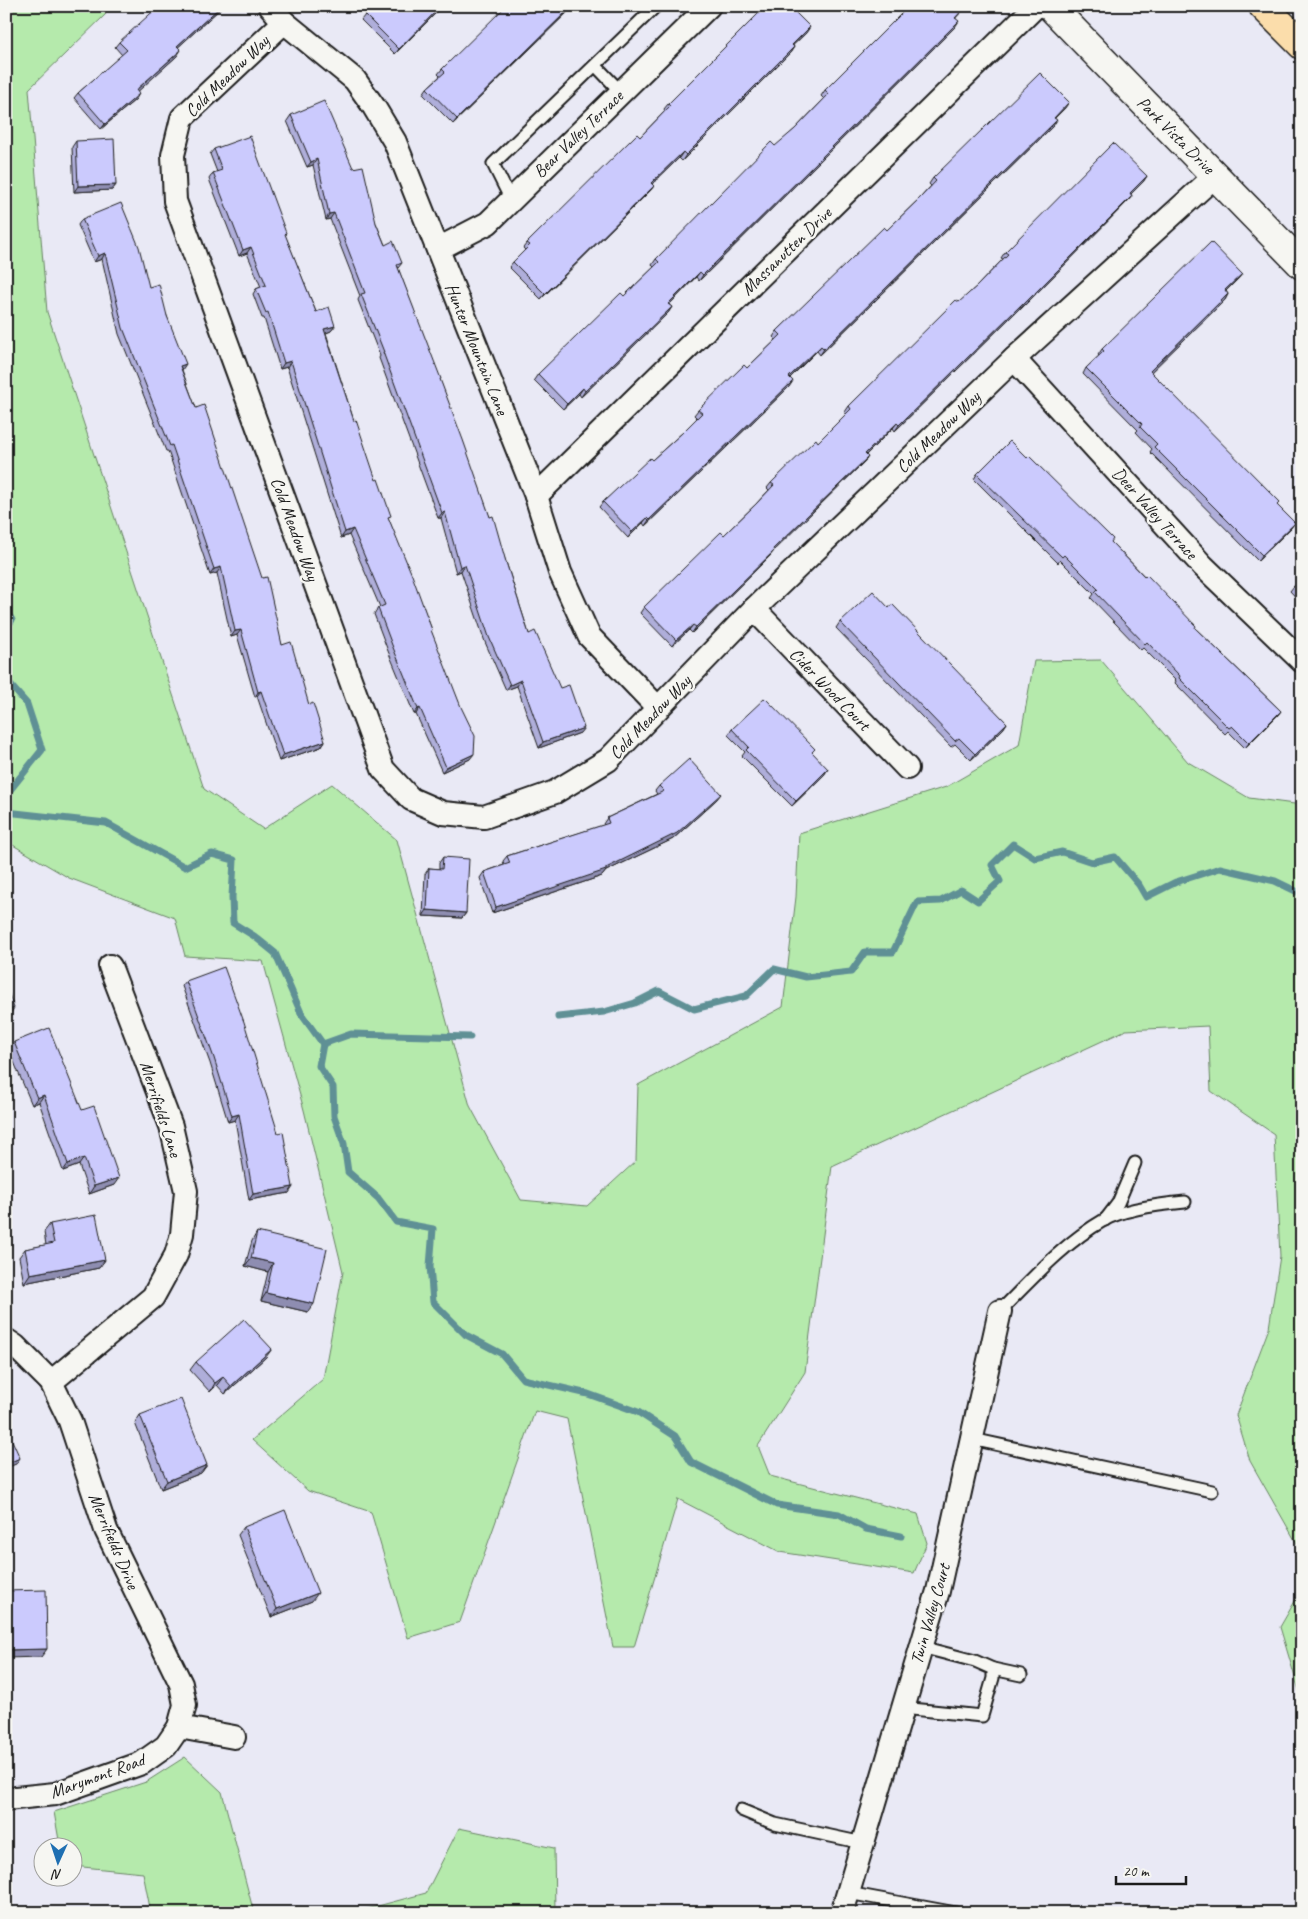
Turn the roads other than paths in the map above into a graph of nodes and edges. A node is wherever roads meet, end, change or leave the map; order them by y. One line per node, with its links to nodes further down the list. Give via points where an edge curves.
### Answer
1 (656, 6): 8 (lane)
2 (709, 6): 9 (street, Bear Valley Terrace)
3 (1036, 6): 15 (street, Massanutten Drive)
4 (1050, 6): 10 (street, Park Vista Drive)
5 (1264, 6): 7 (highway)
6 (277, 14): 12 (street, Hunter Mountain Lane, via 355,80 374,107 395,142); 18 (street, Cold Meadow Way, via 182,118 173,155 175,201 382,770 411,799 443,813 484,817 556,792 608,760)
7 (1302, 45)
8 (596, 66): 9 (lane); 11 (lane, via 493,164)
9 (621, 92): 11 (street, Bear Valley Terrace)
10 (1216, 175): 13 (street, Park Vista Drive); 14 (street, Cold Meadow Way)
11 (511, 200): 12 (street, Bear Valley Terrace, via 488,223)
12 (438, 249): 15 (street, Hunter Mountain Lane)
13 (1302, 265)
14 (1014, 359): 16 (street, Cold Meadow Way); 17 (street, Deer Valley Terrace, via 1203,566)
15 (536, 496): 18 (street, Hunter Mountain Lane, via 560,572 589,636)
16 (754, 609): 18 (street, Cold Meadow Way); 19 (street, Cider Wood Court)
17 (1302, 661)
18 (658, 708)
19 (907, 768)
20 (110, 966): 26 (street, Merrifields Lane, via 171,1126 186,1191 182,1234 176,1255 153,1297)
21 (1135, 1163): 23 (lane, via 1118,1203)
22 (1186, 1202): 23 (lane, via 1135,1210)
23 (1104, 1220): 24 (lane, via 1070,1244)
24 (1000, 1311): 27 (street, Twin Valley Court)
25 (6, 1340): 26 (street, Merrifields Drive)
26 (51, 1382): 33 (street, Merrifields Drive, via 70,1421 106,1530 181,1684 185,1705)
27 (972, 1439): 28 (lane); 29 (street, Twin Valley Court, via 938,1591)
28 (1212, 1491)
29 (921, 1647): 30 (lane, via 976,1661); 32 (street, Twin Valley Court)
30 (993, 1669): 31 (lane); 32 (lane, via 982,1716)
31 (1021, 1675)
32 (902, 1708): 37 (street, Twin Valley Court)
33 (179, 1727): 34 (street); 35 (street, Marymont Road, via 166,1746 142,1763 55,1794)
34 (234, 1737)
35 (6, 1799)
36 (741, 1810): 37 (lane, via 775,1824)
37 (862, 1843): 38 (street, Twin Valley Court)
38 (845, 1903): 39 (lane)
39 (956, 1913)

